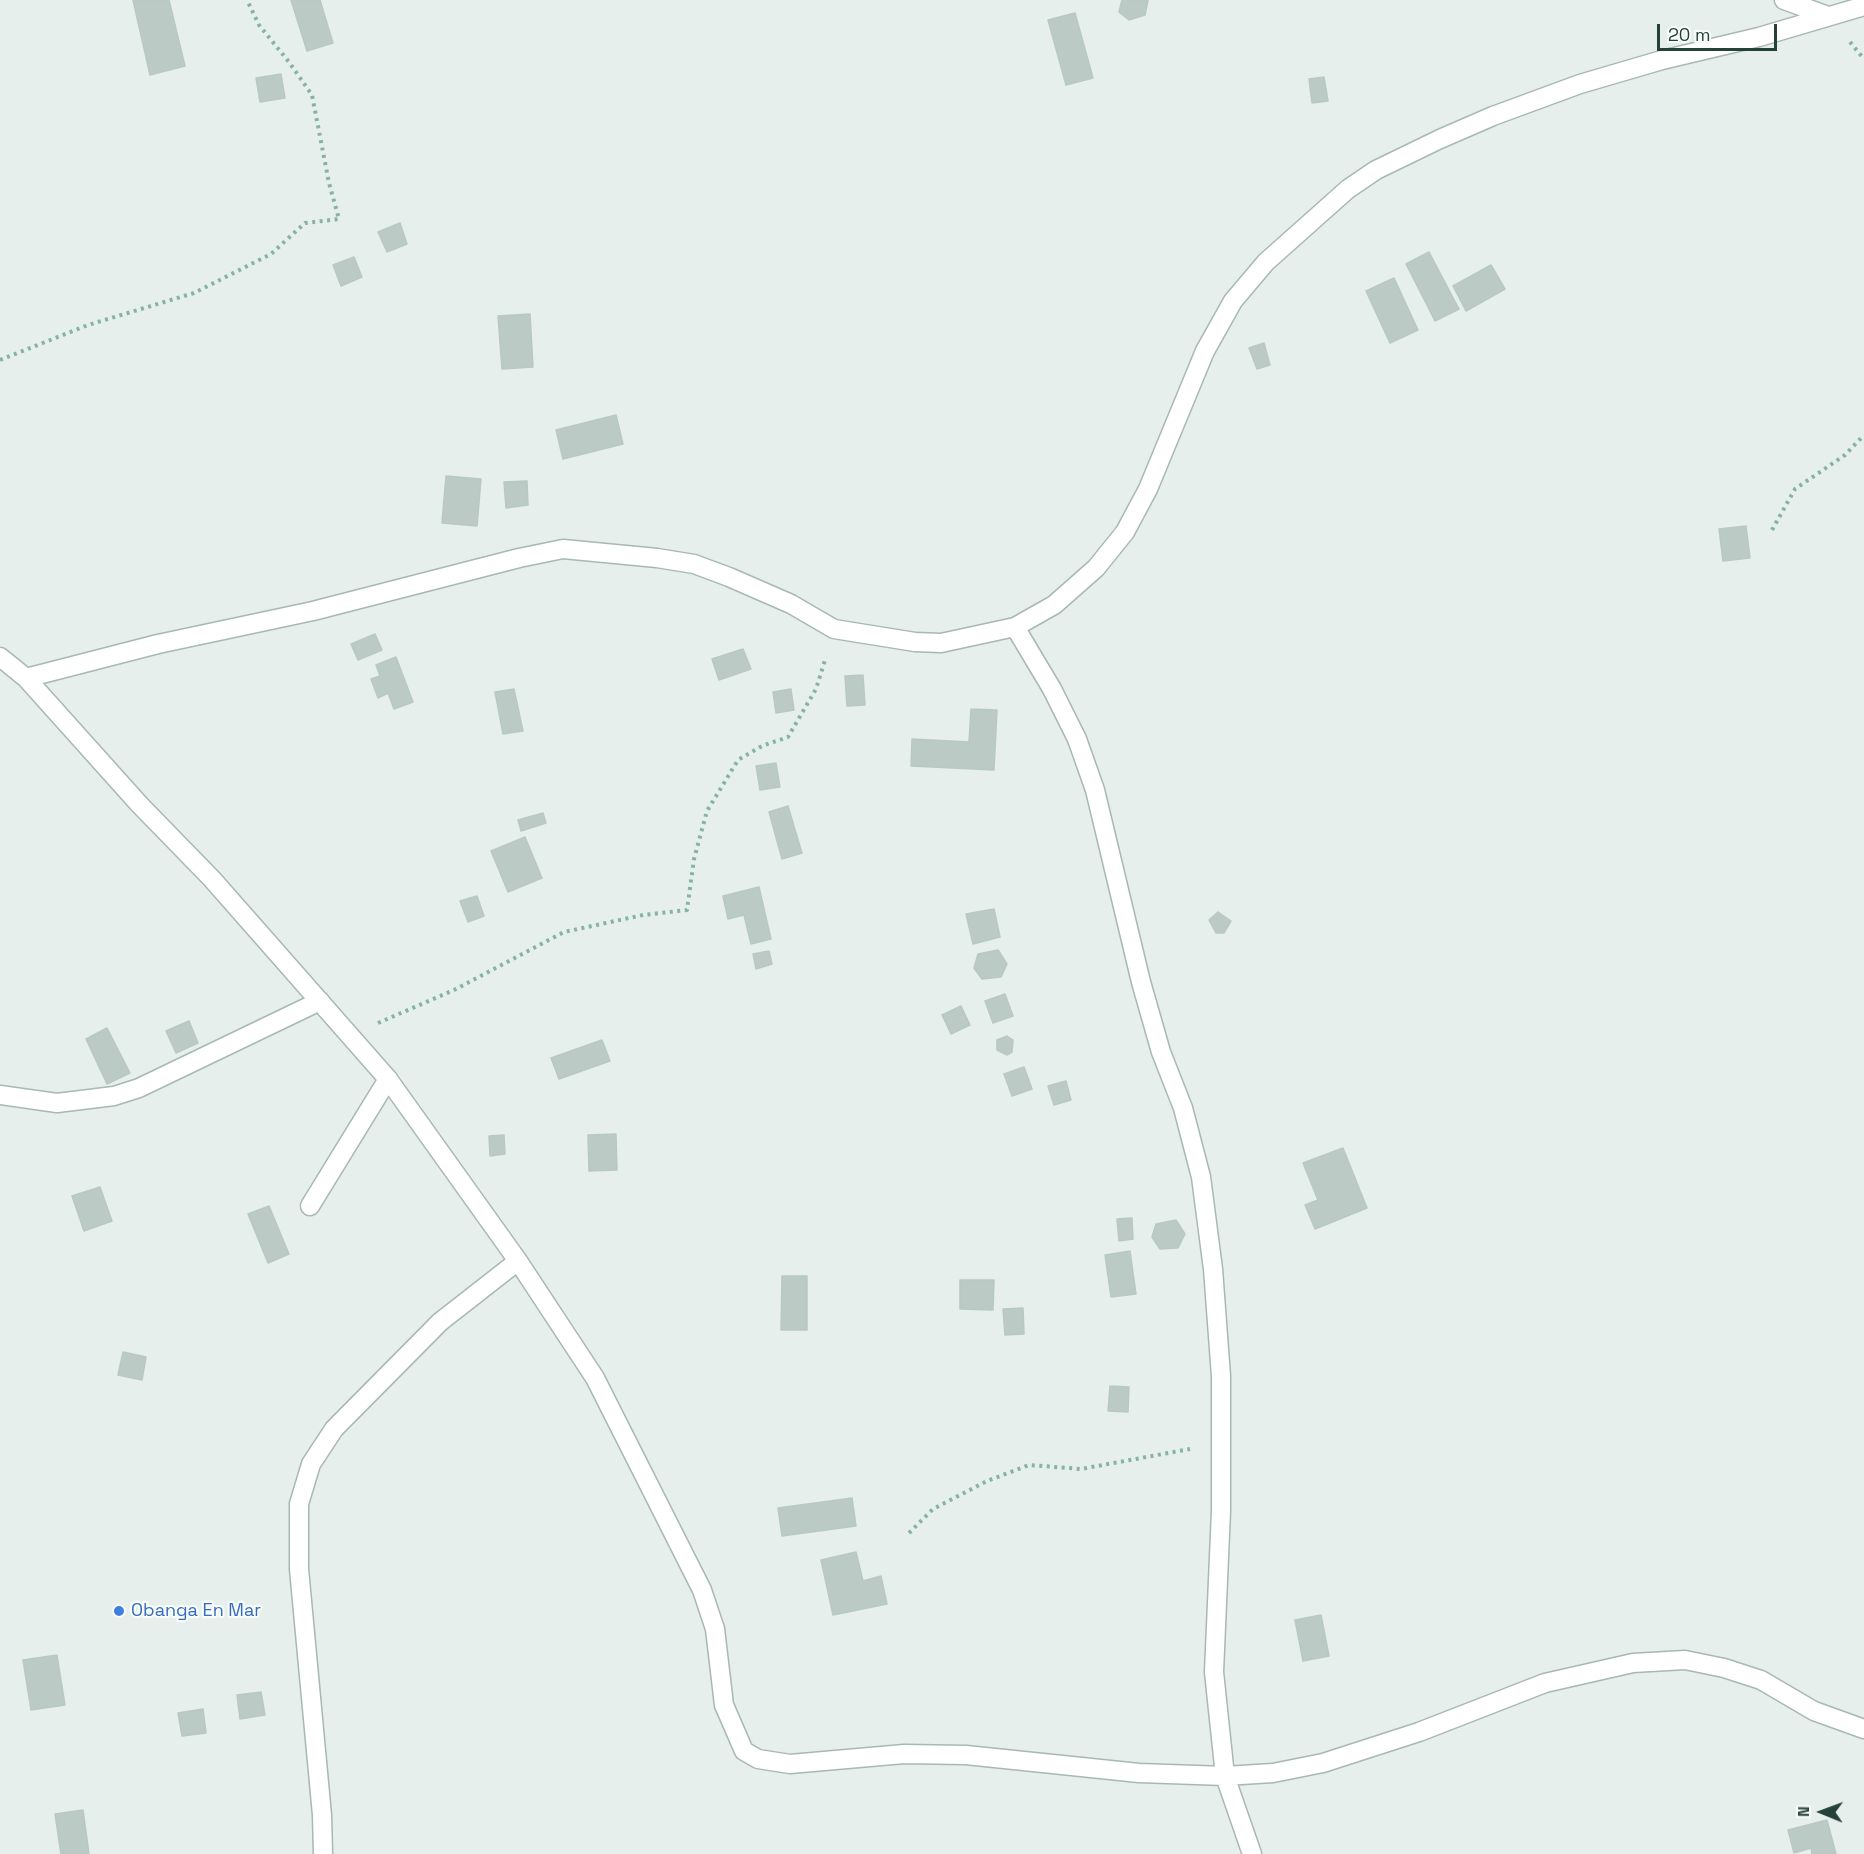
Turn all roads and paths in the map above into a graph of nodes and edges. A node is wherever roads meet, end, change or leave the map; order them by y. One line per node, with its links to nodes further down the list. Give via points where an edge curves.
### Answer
1 (247, 0): 5 (path, via 259,25 312,95 339,219 305,223 271,254 194,293 88,325)
2 (1784, 0): 4 (street)
3 (1864, 6): 4 (street)
4 (1828, 16): 8 (street, via 1662,60 1535,100 1409,153 1348,189 1266,262 1233,301 1205,351 1148,489 1125,532 1096,568 1071,590)
5 (0, 360)
6 (1864, 435): 7 (path, via 1845,455 1795,489)
7 (1772, 530)
8 (1015, 627): 9 (street, via 941,643); 18 (street, via 1077,739 1095,790 1140,982 1161,1052 1184,1108 1201,1177 1213,1269 1221,1376)
9 (834, 629): 11 (street, via 791,604 694,564 563,549); 13 (path, via 816,689 788,737 738,760 707,812 694,859 687,910 564,932 454,990)
10 (0, 657): 11 (street)
11 (26, 678): 12 (street)
12 (320, 1001): 13 (street); 15 (street, via 139,1088 114,1096 57,1102)
13 (350, 1035): 14 (street)
14 (388, 1079): 16 (street); 17 (street)
15 (0, 1095)
16 (310, 1206)
17 (518, 1262): 21 (street, via 595,1378 702,1590 715,1629 724,1705 744,1751 758,1759 790,1764 904,1754 966,1755 1139,1773); 22 (street, via 440,1322 334,1428 311,1464 299,1504 299,1569)
18 (1221, 1444): 19 (path, via 1081,1469 1029,1465 933,1509); 21 (street, via 1214,1672)
19 (909, 1533)
20 (1864, 1729): 21 (street, via 1814,1711 1761,1680 1724,1668 1686,1660 1633,1663 1545,1683 1419,1732 1323,1763 1273,1773)
21 (1225, 1776): 23 (street)
22 (323, 1854)
23 (1252, 1854)

